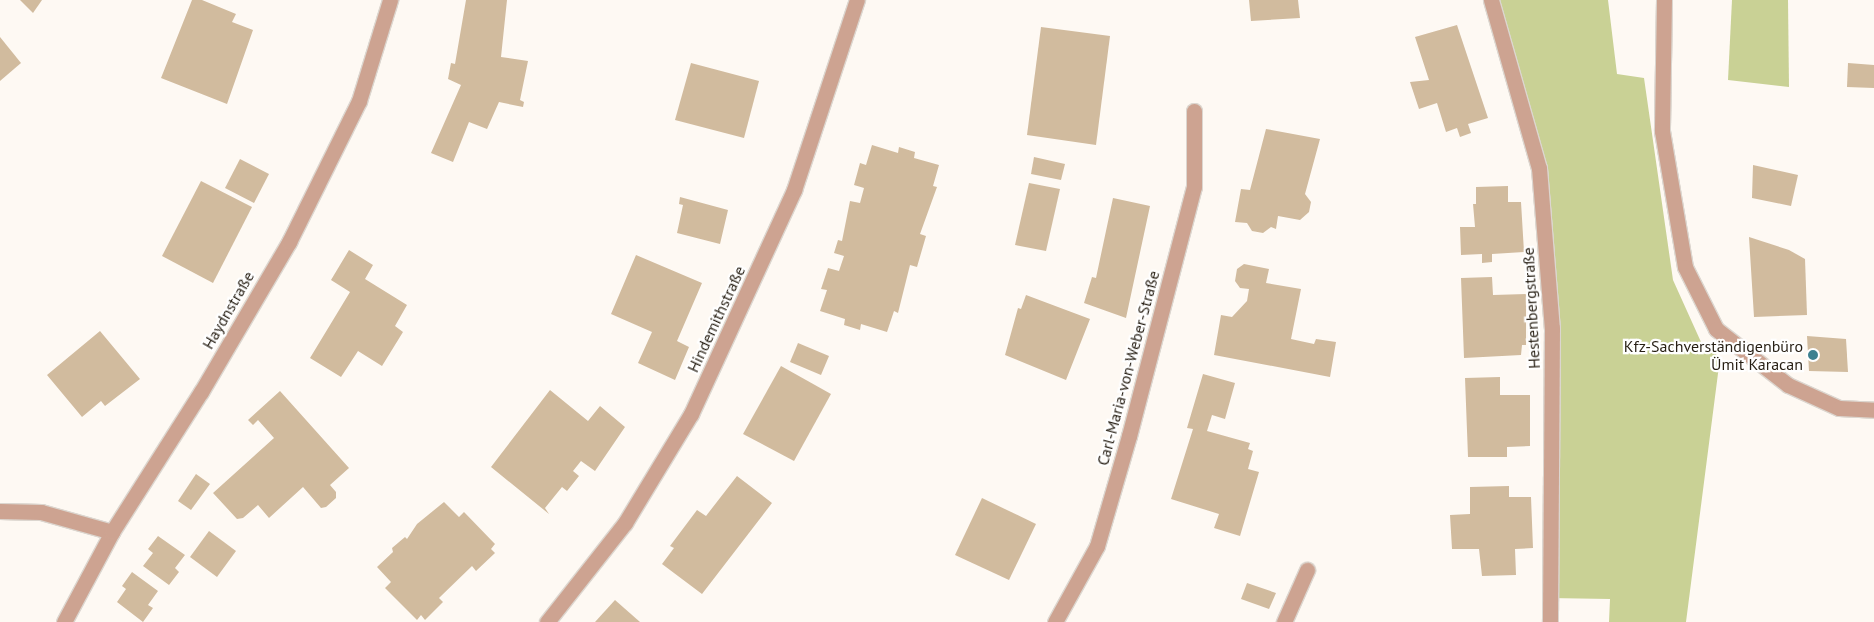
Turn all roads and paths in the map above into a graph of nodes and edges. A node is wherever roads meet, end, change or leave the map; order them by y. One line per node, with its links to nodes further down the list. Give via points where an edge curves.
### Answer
1 (390, 0): 8 (street, Haydnstraße, via 359,101 288,242 201,392)
2 (857, 0): 11 (street, Hindemithstraße, via 794,190 691,414 625,523)
3 (1491, 0): 14 (street, Hestenbergstraße, via 1539,168 1552,328)
4 (1664, 0): 6 (street, via 1662,131 1685,267 1716,329 1788,385 1839,408)
5 (1194, 111): 12 (street, Carl-Maria-von-Weber-Straße, via 1194,188 1129,436 1097,546)
6 (1874, 410)
7 (0, 511): 8 (street, via 41,512)
8 (112, 532): 10 (street, Haydnstraße)
9 (1307, 570): 13 (street)
10 (64, 622)
11 (547, 622)
12 (1055, 622)
13 (1284, 622)
14 (1550, 622)

